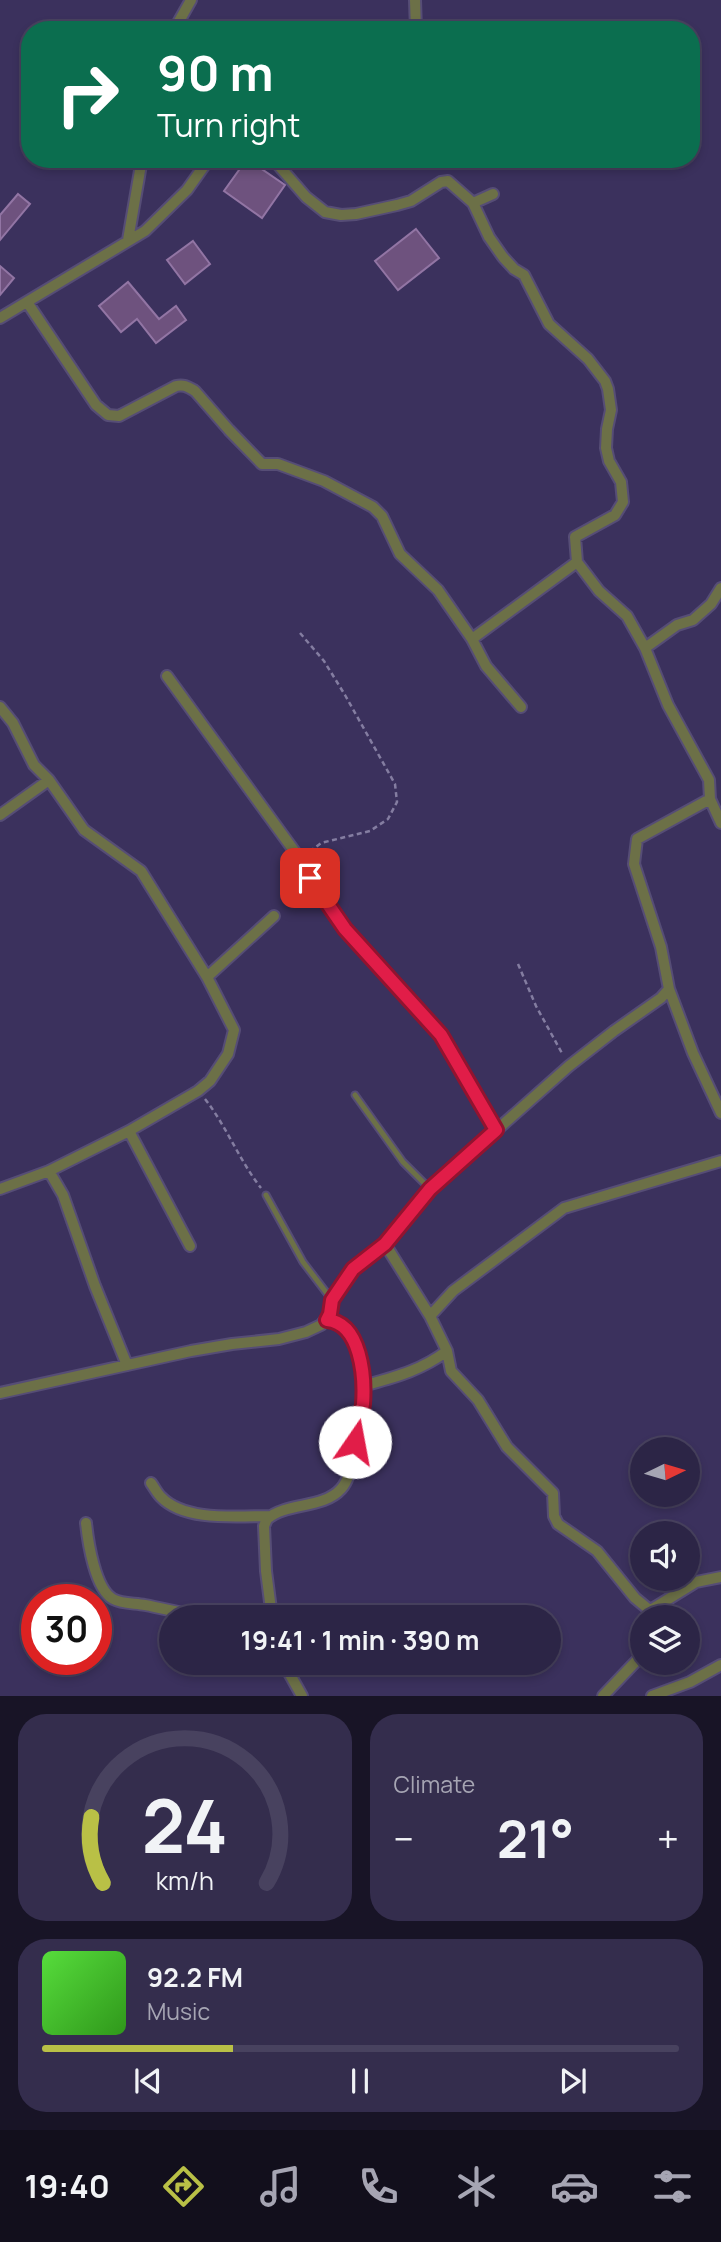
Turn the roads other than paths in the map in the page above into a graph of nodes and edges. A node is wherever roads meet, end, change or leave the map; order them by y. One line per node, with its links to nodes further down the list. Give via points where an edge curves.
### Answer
1 (191, 0): 3 (street)
2 (415, 0): 4 (street)
3 (179, 21)
4 (416, 21)
5 (140, 168): 10 (street)
6 (203, 168): 10 (street, via 159,219)
7 (281, 168): 9 (street, via 325,212 341,215 411,201 449,181)
8 (493, 194): 9 (street)
9 (473, 203): 13 (street, via 503,257 524,275 549,324 588,359 608,389 611,410 606,448 621,482 623,502 615,515 575,537)
10 (128, 240): 11 (street)
11 (27, 302): 12 (street); 15 (street, via 96,405 108,415 119,416 176,386 188,386 262,464 278,464 324,481 373,507 400,554 438,590)
12 (0, 318)
13 (577, 562): 15 (street); 16 (street, via 599,591 627,615)
14 (721, 588): 16 (street, via 693,620 677,625)
15 (472, 639): 19 (street, via 486,666)
16 (645, 648): 22 (street, via 668,705)
17 (167, 676): 26 (street)
18 (0, 707): 21 (street)
19 (521, 708)
20 (721, 776): 22 (street)
21 (48, 780): 24 (street); 29 (street, via 84,830 141,871)
22 (709, 780): 23 (street)
23 (710, 799): 25 (street); 30 (street, via 637,839 634,864)
24 (0, 815)
25 (721, 823)
26 (303, 863)
27 (310, 878): 33 (street, via 345,929 441,1035)
28 (274, 916): 29 (street)
29 (208, 977): 34 (street, via 234,1030 228,1054 198,1091)
30 (670, 989): 32 (street); 33 (street, via 569,1066)
31 (355, 1096): 38 (lane, via 403,1162)
32 (721, 1113)
33 (496, 1130): 38 (street)
34 (129, 1131): 36 (street); 41 (street)
35 (721, 1161): 43 (street, via 564,1208 453,1291)
36 (49, 1171): 37 (street); 46 (street, via 63,1195)
37 (0, 1189)
38 (430, 1189): 40 (street)
39 (266, 1195): 42 (lane, via 303,1262)
40 (385, 1244): 42 (street, via 353,1269); 43 (street)
41 (190, 1246)
42 (332, 1300): 44 (street)
43 (430, 1316): 45 (street)
44 (327, 1320): 46 (street, via 279,1339); 47 (street, via 338,1322 352,1338)
45 (447, 1351): 47 (street, via 415,1371); 54 (street, via 451,1371 478,1400 516,1457 553,1493 558,1524 597,1550)
46 (127, 1365): 48 (street)
47 (363, 1386): 50 (street, via 362,1413 341,1489)
48 (0, 1393)
49 (151, 1483): 50 (street, via 161,1498 205,1516)
50 (270, 1516): 53 (street, via 264,1536)
51 (86, 1524): 56 (street, via 92,1561 109,1597)
52 (721, 1577): 55 (street, via 696,1582)
53 (271, 1605)
54 (643, 1605)
55 (665, 1605)
56 (159, 1608)
57 (721, 1665): 62 (street)
58 (630, 1668): 61 (street)
59 (290, 1675): 60 (street)
60 (302, 1696)
61 (603, 1696)
62 (652, 1696)

